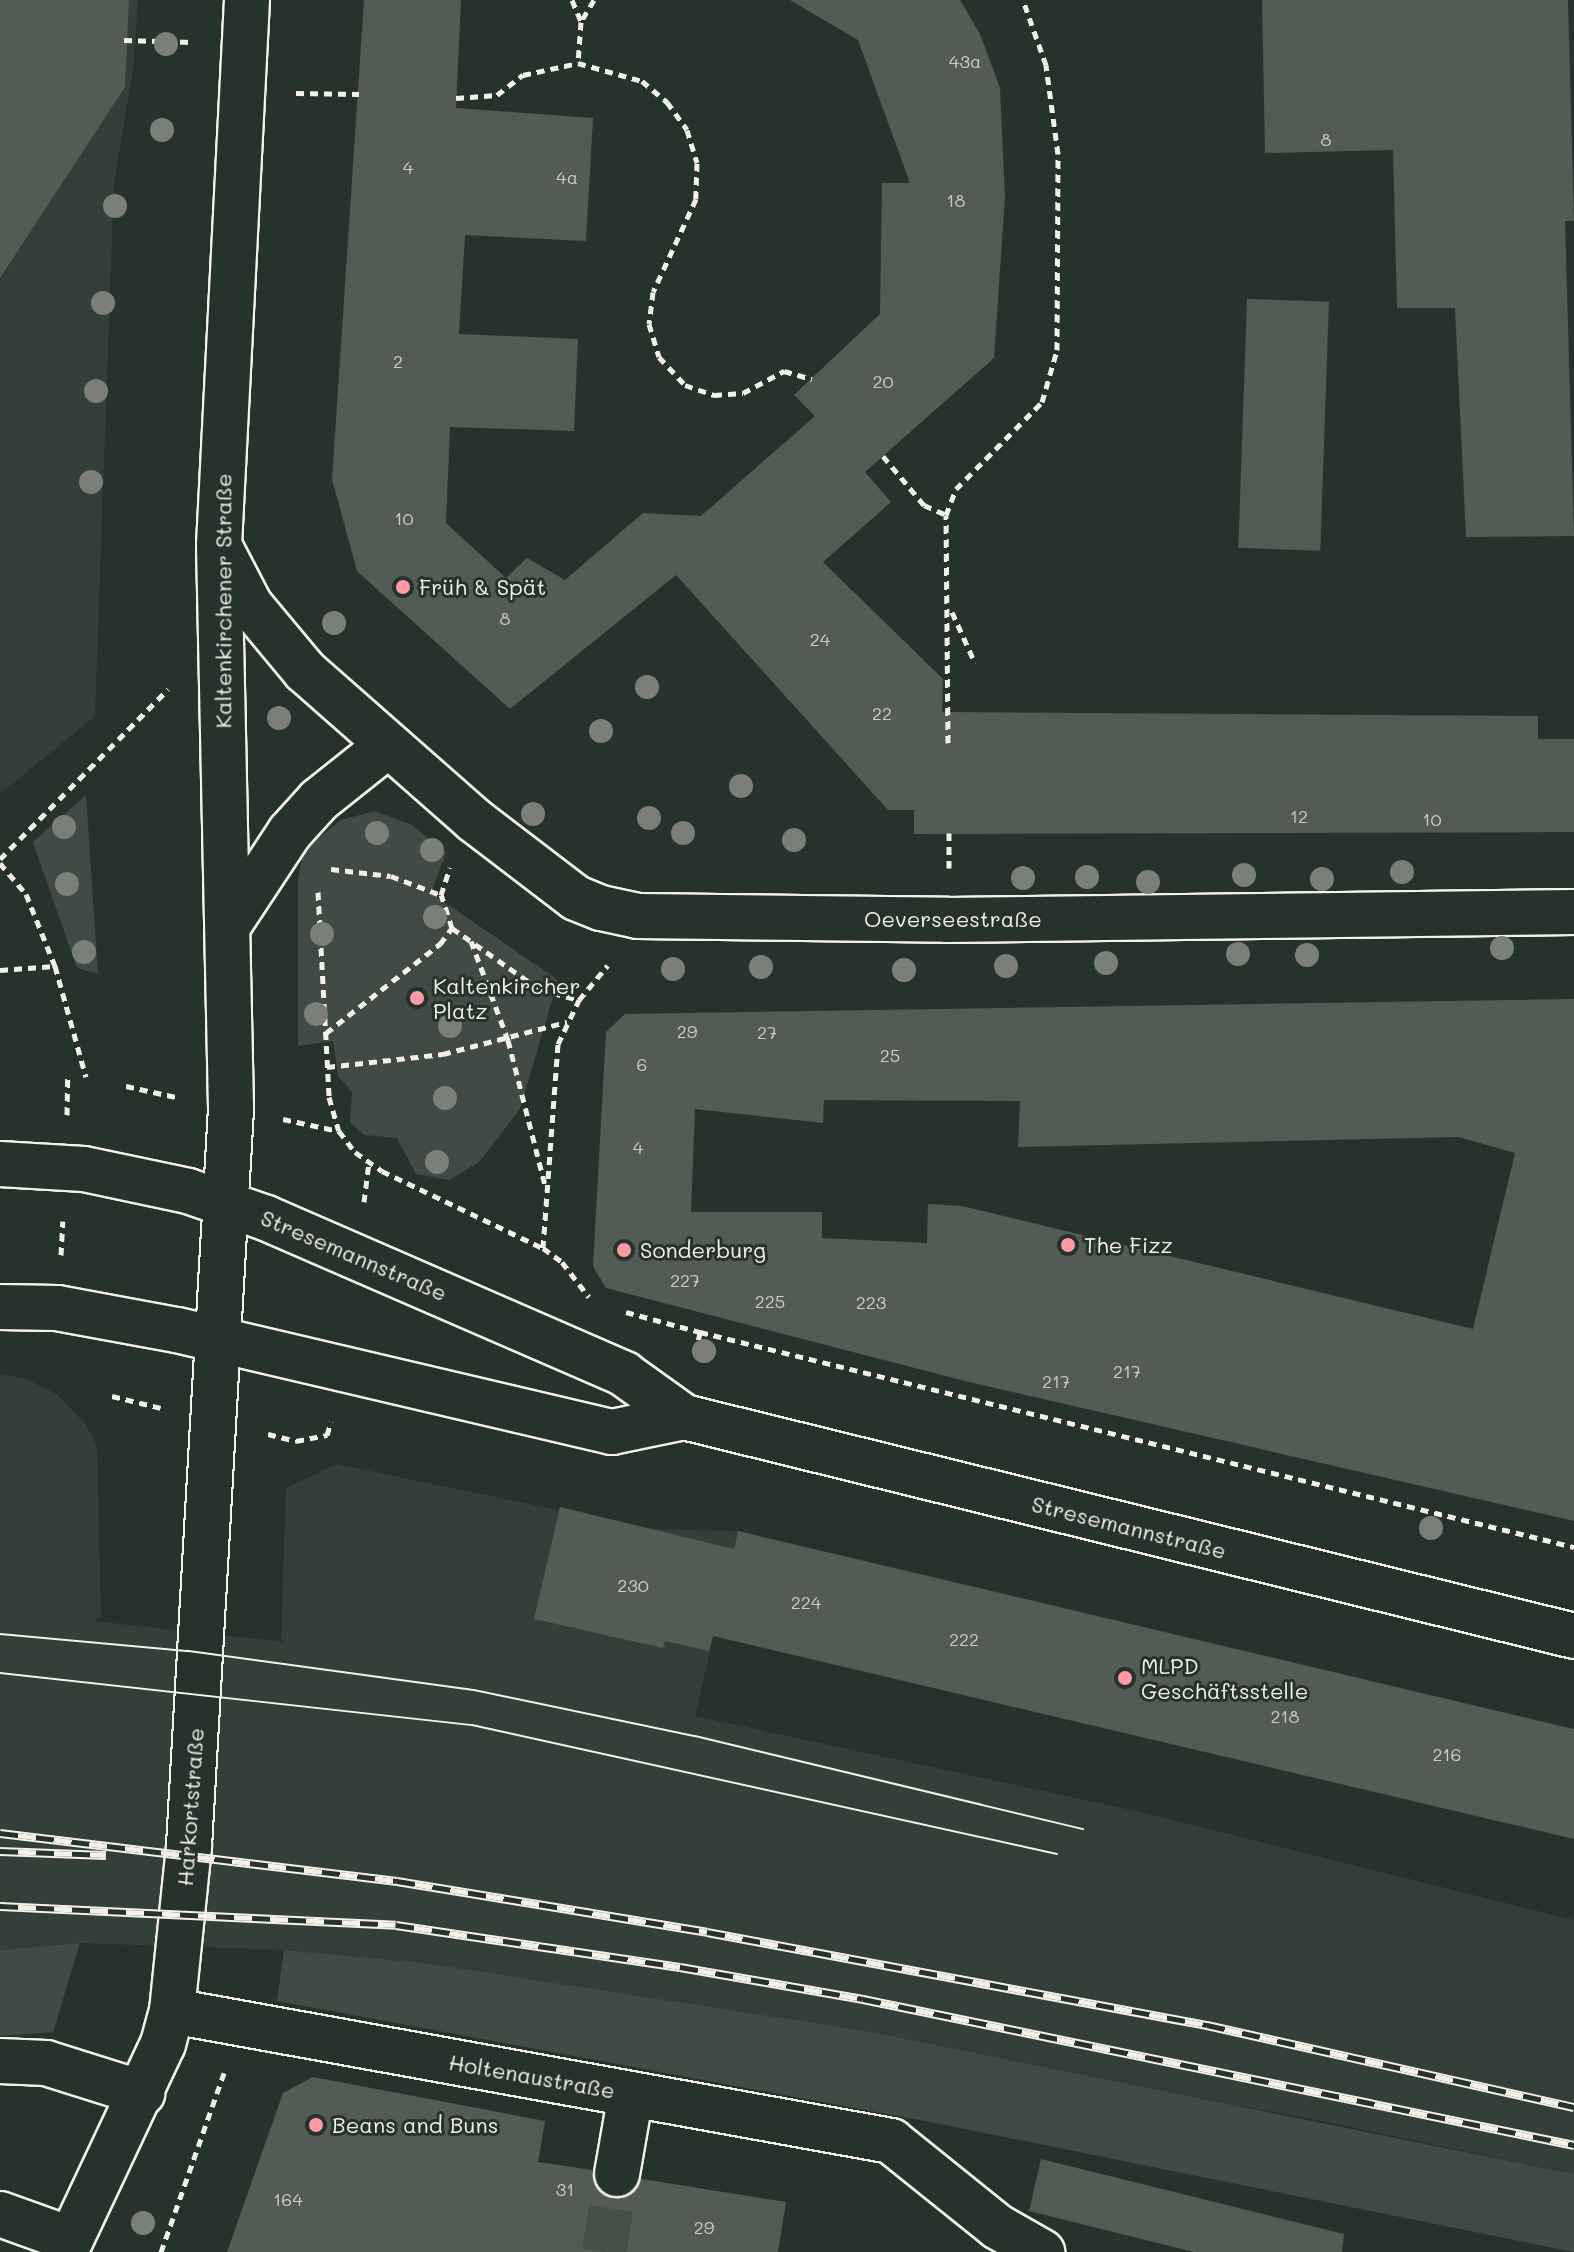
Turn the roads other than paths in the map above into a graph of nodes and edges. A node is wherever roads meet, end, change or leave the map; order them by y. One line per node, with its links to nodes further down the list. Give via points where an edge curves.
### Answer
1 (247, 0): 2 (street, Kaltenkirchener Straße)
2 (219, 545): 3 (street, Oeverseestraße, via 272,634); 5 (street, Kaltenkirchener Straße)
3 (387, 746): 4 (street, Oeverseestraße, via 576,898 638,916 973,920); 5 (street, via 319,800 259,872)
4 (1574, 912)
5 (228, 926): 7 (street, Kaltenkirchener Straße, via 231,1108)
6 (0, 1164): 7 (street, Stresemannstraße, via 84,1169)
7 (226, 1203): 9 (street, Harkortstraße); 10 (street, Stresemannstraße, via 611,1367)
8 (0, 1307): 9 (street, Stresemannstraße, via 57,1308)
9 (216, 1338): 10 (street, Stresemannstraße, via 612,1432); 12 (street, Harkortstraße, via 189,1846)
10 (684, 1417): 11 (street, Stresemannstraße)
11 (1574, 1636)
12 (172, 2011): 14 (street, Harkortstraße); 15 (street, Holtenaustraße)
13 (0, 2061): 14 (street, via 46,2063)
14 (142, 2093): 18 (street, Harkortstraße)
15 (631, 2094): 16 (street); 19 (street, Holtenaustraße, via 891,2141 998,2227)
16 (617, 2174)
17 (0, 2214): 18 (street)
18 (68, 2246)
19 (1042, 2252)

